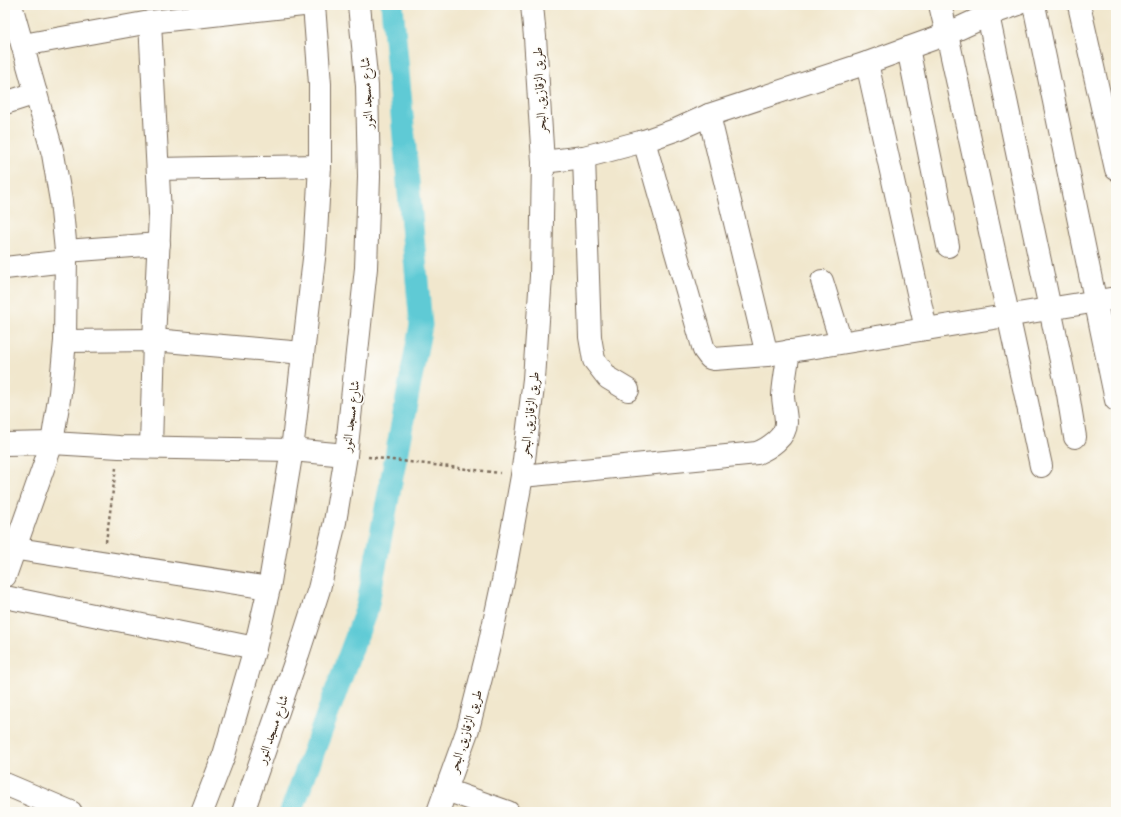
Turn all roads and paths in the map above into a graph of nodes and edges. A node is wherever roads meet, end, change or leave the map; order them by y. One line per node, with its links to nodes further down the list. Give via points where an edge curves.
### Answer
1 (11, 5): 13 (street)
2 (303, 5): 11 (street)
3 (314, 5): 22 (street, via 320,84)
4 (359, 5): 48 (street, شارع مسجد النور, via 367,86 369,176 366,268)
5 (532, 5): 21 (street, طريق الزقازيق, البحر)
6 (940, 5): 12 (street)
7 (1016, 5): 10 (street)
8 (1034, 5): 30 (street)
9 (1079, 5): 24 (street)
10 (988, 15): 12 (street); 31 (street)
11 (150, 22): 13 (street); 23 (street)
12 (948, 34): 14 (street); 32 (street)
13 (23, 45): 16 (street)
14 (908, 48): 15 (street); 26 (street)
15 (867, 63): 18 (street); 33 (street)
16 (36, 93): 17 (street); 27 (street, via 53,154)
17 (5, 103)
18 (709, 115): 19 (street); 39 (street)
19 (644, 141): 20 (street); 39 (street, via 704,350 710,358 718,360)
20 (584, 157): 21 (street); 40 (street, via 590,337 594,360 608,378)
21 (543, 162): 50 (street, طريق الزقازيق, البحر, via 541,276 534,379)
22 (320, 166): 23 (street); 38 (street, via 315,250)
23 (158, 169): 25 (street)
24 (1116, 169)
25 (159, 244): 27 (street); 35 (street)
26 (948, 246)
27 (66, 256): 28 (street); 34 (street)
28 (5, 268)
29 (822, 281): 36 (street)
30 (1106, 300): 31 (street); 41 (street)
31 (1049, 309): 32 (street); 42 (street)
32 (1009, 315): 33 (street); 49 (street)
33 (926, 329): 36 (street)
34 (65, 340): 35 (street); 43 (street)
35 (154, 340): 38 (street); 46 (street)
36 (841, 342): 37 (street)
37 (789, 351): 39 (street); 50 (street, via 783,400 786,424 777,441 768,448 757,453)
38 (303, 353): 47 (street)
39 (767, 355)
40 (628, 390)
41 (1116, 400)
42 (1075, 436)
43 (52, 443): 44 (street); 45 (street); 51 (street)
44 (5, 444)
45 (119, 447): 46 (street); 52 (path)
46 (151, 447): 47 (street)
47 (292, 450): 48 (street); 54 (street)
48 (346, 455): 50 (path); 61 (street, شارع مسجد النور, via 335,522 319,589)
49 (1041, 466)
50 (522, 476): 58 (street, طريق الزقازيق, البحر, via 488,650 468,729)
51 (10, 548): 52 (street); 53 (street)
52 (103, 562): 54 (street)
53 (5, 576)
54 (269, 588): 56 (street)
55 (5, 597): 56 (street)
56 (255, 648): 60 (street, via 224,755)
57 (5, 784): 59 (street)
58 (446, 790): 62 (street, طريق الزقازيق, البحر); 63 (street)
59 (71, 812)
60 (202, 812)
61 (243, 812)
62 (438, 812)
63 (508, 812)

